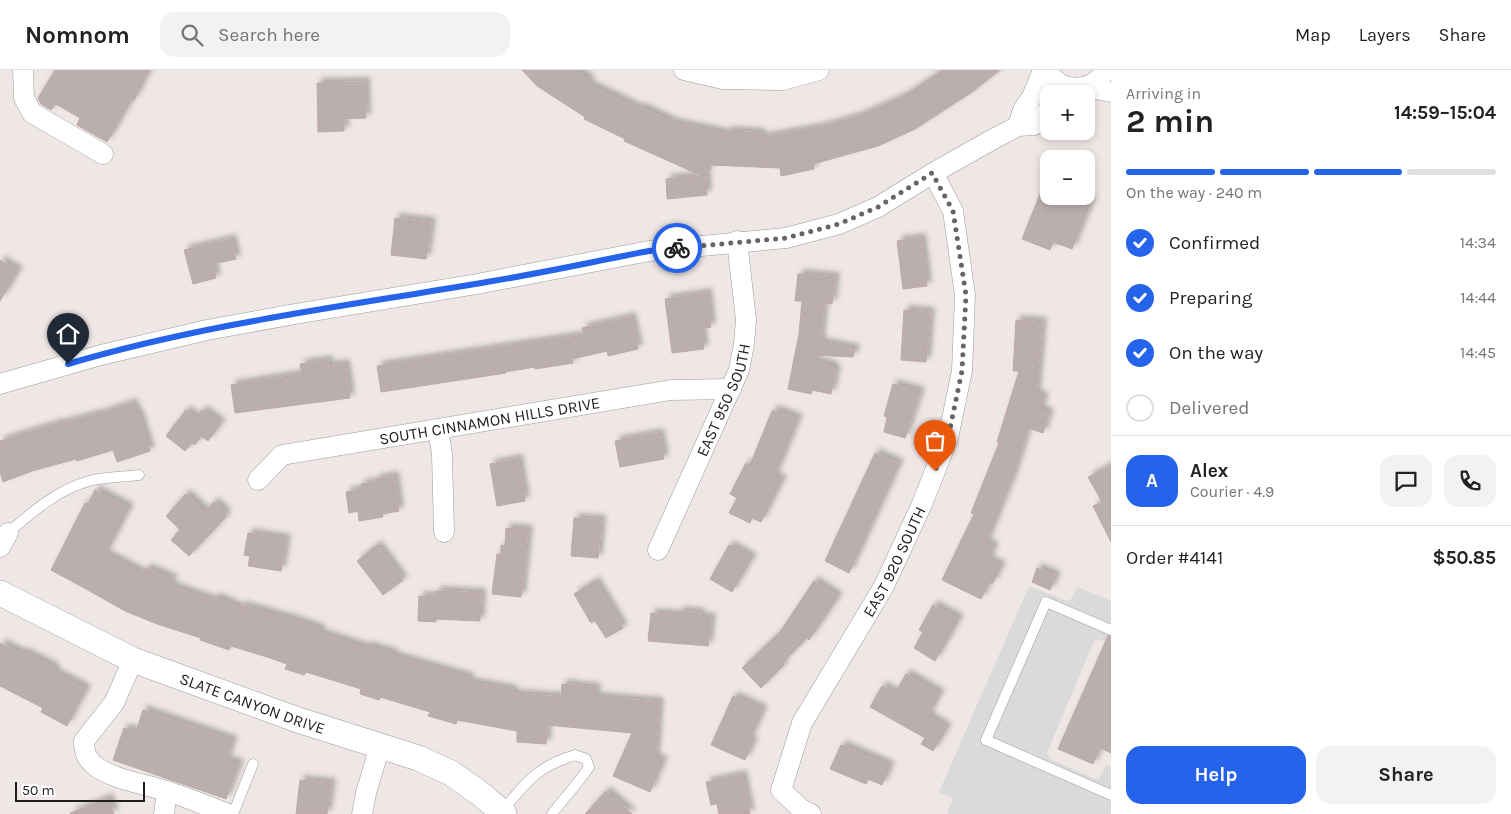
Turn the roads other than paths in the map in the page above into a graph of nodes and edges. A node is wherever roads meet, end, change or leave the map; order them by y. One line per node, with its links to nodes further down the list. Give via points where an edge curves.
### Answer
1 (23, 70): 12 (street, via 24,98 32,113)
2 (684, 70): 3 (street, via 723,79 783,80)
3 (819, 70)
4 (1045, 70): 6 (street); 11 (street)
5 (1105, 70): 7 (street)
6 (1063, 85)
7 (1088, 85)
8 (1095, 91): 9 (street)
9 (1111, 92)
10 (1040, 119): 11 (street, via 1034,125)
11 (1018, 126): 13 (street)
12 (103, 154)
13 (932, 173): 14 (street, via 878,207 839,224 786,238); 36 (street, EAST 920 SOUTH, via 953,211 966,295 962,371 948,438 922,504 884,586 802,723 781,790)
14 (737, 241): 15 (street, via 649,251 207,330 101,354); 16 (street, EAST 950 SOUTH, via 746,320 739,370)
15 (0, 384)
16 (731, 389): 17 (street, SOUTH CINNAMON HILLS DRIVE, via 671,390); 22 (street, EAST 950 SOUTH)
17 (438, 429): 19 (street, SOUTH CINNAMON HILLS DRIVE, via 282,455); 20 (street, via 442,454)
18 (139, 476): 21 (lane, via 91,481 72,487 41,506)
19 (258, 480)
20 (444, 532)
21 (4, 540)
22 (658, 550)
23 (0, 592): 25 (street, SLATE CANYON DRIVE)
24 (1111, 630): 29 (lane, via 1046,602 986,740)
25 (133, 660): 26 (street, SLATE CANYON DRIVE); 28 (street, via 114,703 84,741 86,756 95,766 106,771)
26 (380, 746): 30 (street, SLATE CANYON DRIVE, via 451,773); 34 (street)
27 (253, 764): 33 (lane)
28 (167, 791): 31 (street); 32 (street)
29 (1111, 794)
30 (502, 813): 35 (lane, via 537,772 557,760 575,755 586,759 589,767 581,780)
31 (164, 814)
32 (228, 814)
33 (234, 814)
34 (362, 814)
35 (552, 814)
36 (811, 814)

